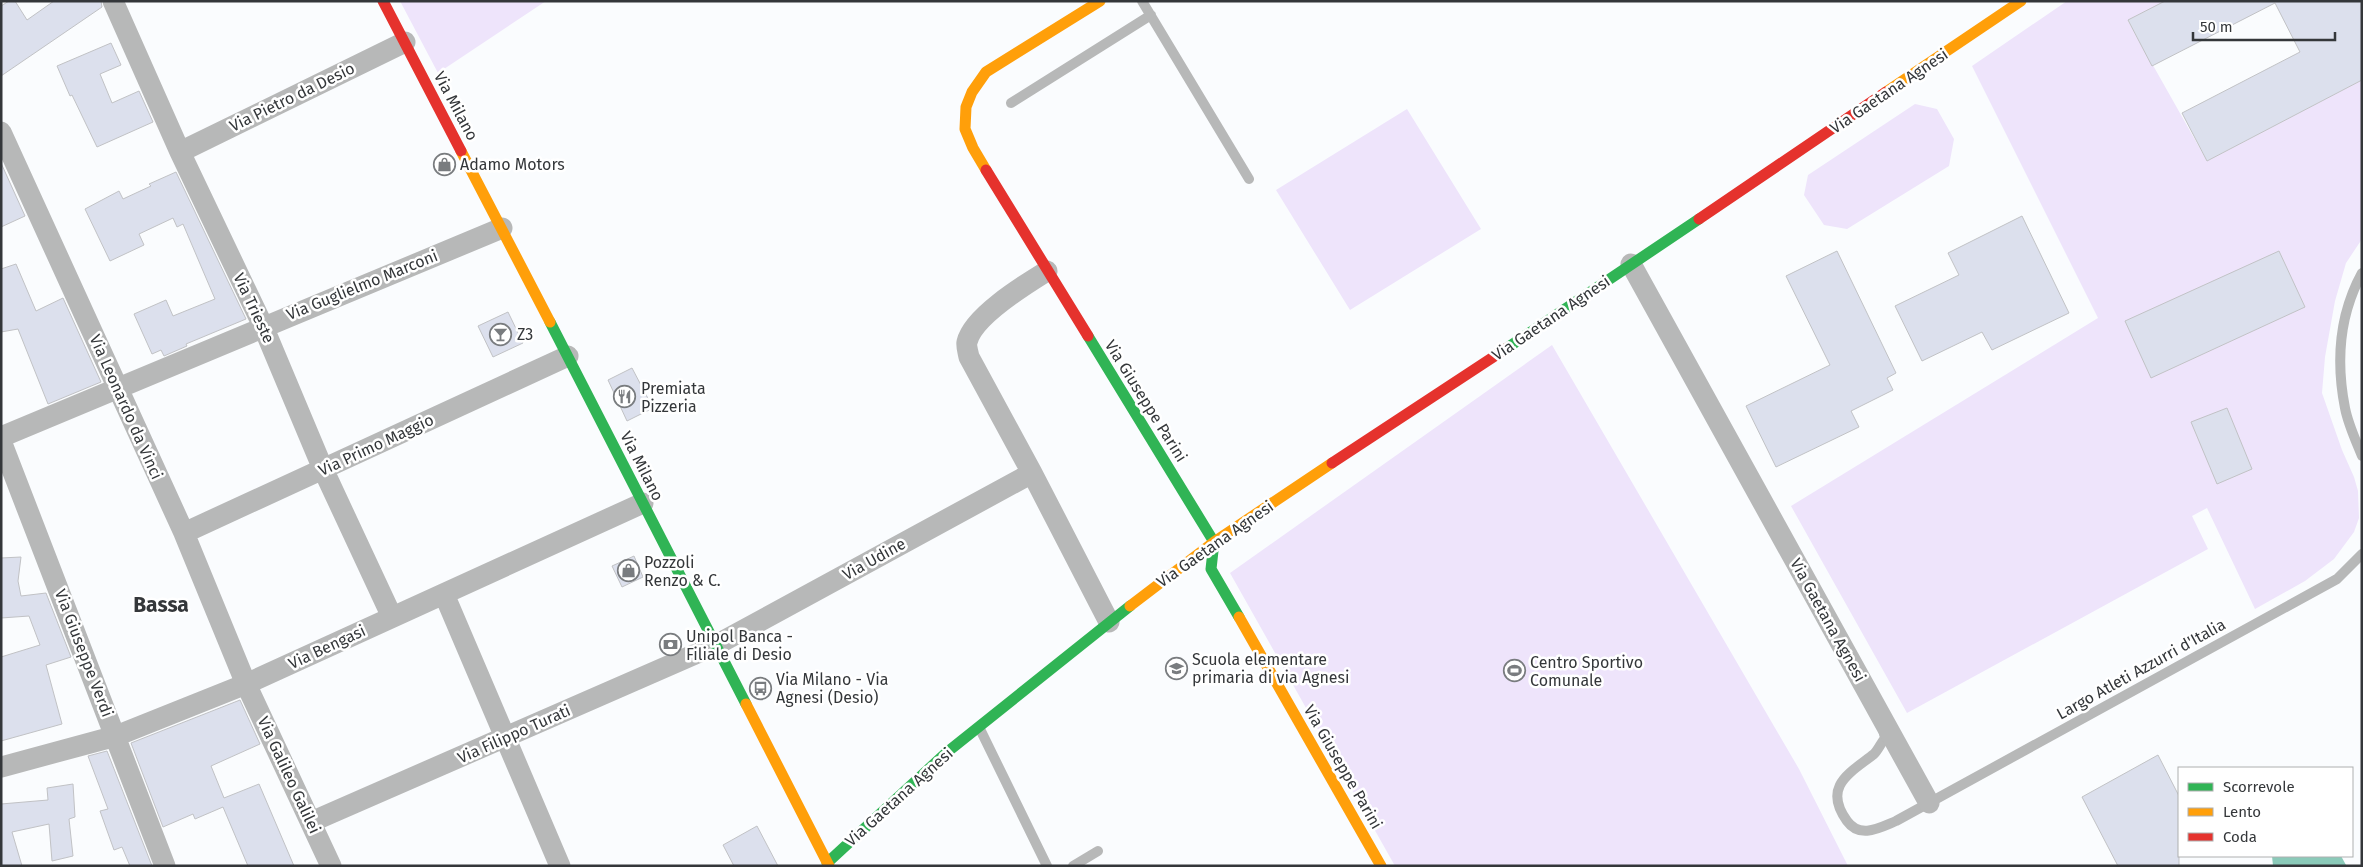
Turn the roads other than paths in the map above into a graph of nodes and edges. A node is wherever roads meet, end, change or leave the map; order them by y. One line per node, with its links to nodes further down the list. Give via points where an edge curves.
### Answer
1 (113, 1): 10 (street, Via Trieste)
2 (383, 1): 7 (street, Via Milano)
3 (1100, 1): 14 (street, Via Giuseppe Parini, via 986,72 972,92 966,108 965,129 973,148)
4 (1142, 1): 6 (lane)
5 (2021, 1): 13 (street, Via Gaetana Agnesi)
6 (1151, 16): 8 (lane); 11 (lane)
7 (404, 42): 10 (street, Via Pietro da Desio); 12 (street, Via Milano)
8 (1011, 103)
9 (1, 132): 18 (street, Via Leonardo da Vinci)
10 (180, 152): 16 (street, Via Trieste)
11 (1248, 179)
12 (502, 228): 16 (street, Via Guglielmo Marconi); 17 (street, Via Milano)
13 (1631, 264): 25 (street, Via Gaetana Agnesi); 32 (street, Via Gaetana Agnesi)
14 (1047, 271): 22 (street, via 1006,296 973,330 966,342 969,357); 25 (street, Via Giuseppe Parini)
15 (2362, 273): 20 (lane, via 2350,295 2340,344 2345,409)
16 (263, 326): 18 (street, Via Guglielmo Marconi); 21 (street, Via Trieste)
17 (568, 356): 21 (street, Via Primo Maggio); 23 (street, Via Milano)
18 (118, 387): 19 (street, Via Guglielmo Marconi); 24 (street, Via Leonardo da Vinci)
19 (1, 439): 34 (street, Via Giuseppe Verdi)
20 (2362, 456)
21 (323, 469): 24 (street, Via Primo Maggio); 28 (street, Via Trieste)
22 (1032, 473): 29 (street); 30 (street, Via Udine)
23 (643, 503): 27 (street, Via Bengasi); 30 (street, Via Milano)
24 (184, 533): 31 (street, Via Leonardo da Vinci)
25 (1214, 542): 29 (street, Via Gaetana Agnesi); 46 (street, Via Giuseppe Parini, via 1211,569)
26 (2362, 554): 37 (lane, Largo Atleti Azzurri d'Italia, via 2337,579)
27 (444, 594): 28 (street, Via Bengasi); 35 (street)
28 (392, 617): 31 (street, Via Bengasi)
29 (1109, 622): 33 (street, Via Gaetana Agnesi)
30 (716, 646): 35 (street, Via Filippo Turati); 40 (street, Via Milano)
31 (246, 684): 34 (street, Via Bengasi); 38 (street, Via Galileo Galilei)
32 (1880, 714): 37 (street, Via Gaetana Agnesi); 37 (lane, Via Gaetana Agnesi, via 1885,738 1876,753 1843,777 1838,788 1844,816 1852,827 1871,831)
33 (979, 726): 40 (street, Via Gaetana Agnesi, via 921,774); 44 (lane)
34 (116, 736): 36 (street, Via Bengasi); 41 (street, Via Giuseppe Verdi)
35 (505, 738): 38 (street, Via Filippo Turati); 43 (street)
36 (1, 767)
37 (1929, 803)
38 (311, 822): 42 (street, Via Galileo Galilei)
39 (1098, 851): 45 (lane)
40 (828, 864)
41 (165, 866)
42 (331, 866)
43 (560, 866)
44 (1048, 866)
45 (1073, 866)
46 (1381, 866)

